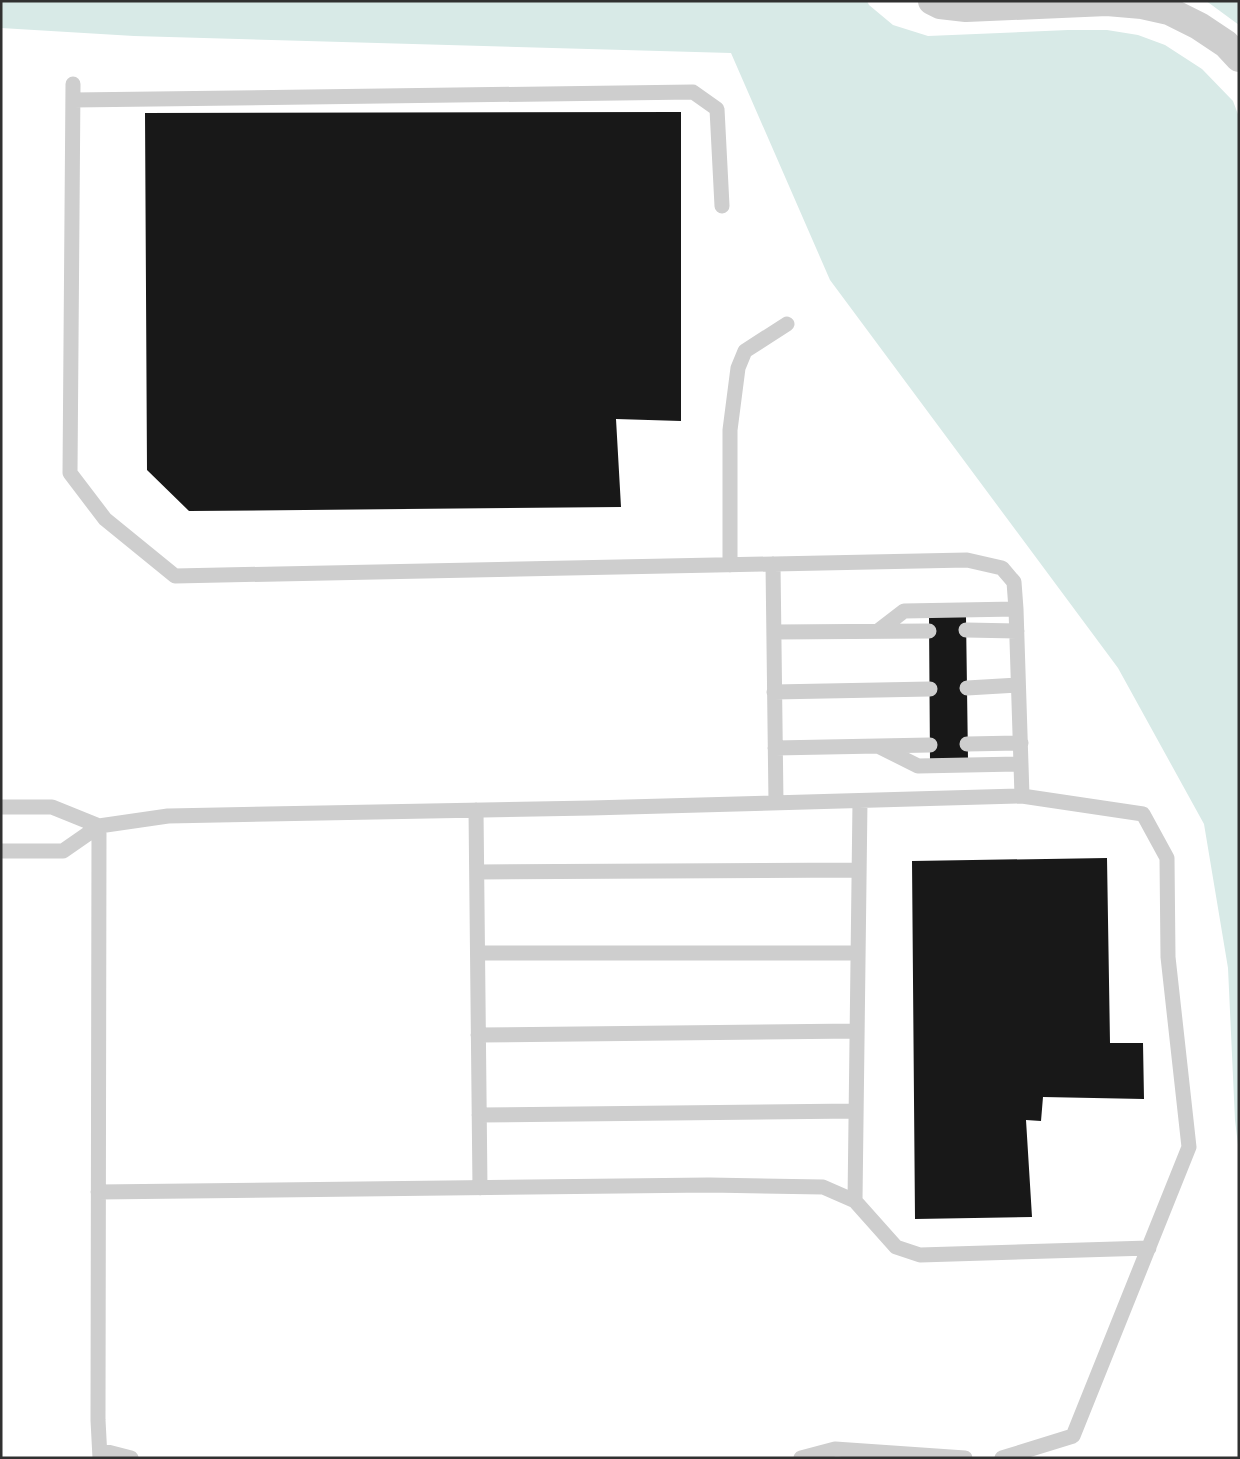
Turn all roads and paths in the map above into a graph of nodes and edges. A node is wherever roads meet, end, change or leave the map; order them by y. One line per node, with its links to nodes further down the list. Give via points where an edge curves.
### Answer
1 (932, 1): 2 (street, via 966,8 1107,2 1142,5 1169,11 1199,26 1226,44)
2 (1239, 58)
3 (73, 84): 4 (lane)
4 (73, 100): 5 (lane, via 693,92 717,109); 8 (lane, via 70,473 105,518 175,576)
5 (722, 206)
6 (786, 324): 8 (lane, via 745,351 738,368 730,430)
7 (773, 564): 8 (lane); 9 (lane, via 967,560 1002,568 1014,582); 14 (lane)
8 (730, 565)
9 (1016, 609): 11 (lane); 12 (lane, via 904,611)
10 (966, 630): 11 (lane)
11 (1017, 630): 15 (lane)
12 (878, 631): 13 (lane); 14 (lane)
13 (929, 631)
14 (774, 632): 18 (lane)
15 (1018, 686): 17 (lane); 19 (lane)
16 (930, 688): 18 (lane)
17 (967, 688)
18 (774, 692): 23 (lane)
19 (1020, 743): 20 (lane); 24 (lane)
20 (967, 744)
21 (930, 745): 22 (lane)
22 (878, 746): 23 (lane); 24 (lane, via 918,766)
23 (776, 748): 27 (lane)
24 (1021, 764): 25 (lane)
25 (1022, 796): 26 (lane); 43 (lane, via 1143,814 1167,858 1168,957 1189,1147)
26 (860, 800): 27 (lane); 32 (lane)
27 (776, 803): 29 (lane)
28 (1, 807): 30 (lane, via 52,807)
29 (476, 810): 30 (lane, via 168,816); 33 (lane)
30 (99, 826): 31 (lane, via 63,851); 41 (lane)
31 (1, 851)
32 (859, 870): 33 (lane); 34 (lane)
33 (477, 872): 35 (lane)
34 (858, 952): 35 (lane); 36 (lane)
35 (478, 953): 37 (lane)
36 (857, 1031): 37 (lane); 38 (lane)
37 (478, 1035): 39 (lane)
38 (856, 1111): 39 (lane); 42 (lane)
39 (479, 1115): 40 (lane)
40 (480, 1188): 41 (lane); 42 (lane, via 809,1186 823,1187)
41 (98, 1192): 44 (lane)
42 (855, 1201): 43 (lane, via 896,1247 920,1255)
43 (1149, 1248): 45 (lane, via 1073,1436)
44 (100, 1454): 46 (lane)
45 (1008, 1457)
46 (131, 1458)
47 (801, 1458): 48 (lane, via 835,1449)
48 (964, 1458)

